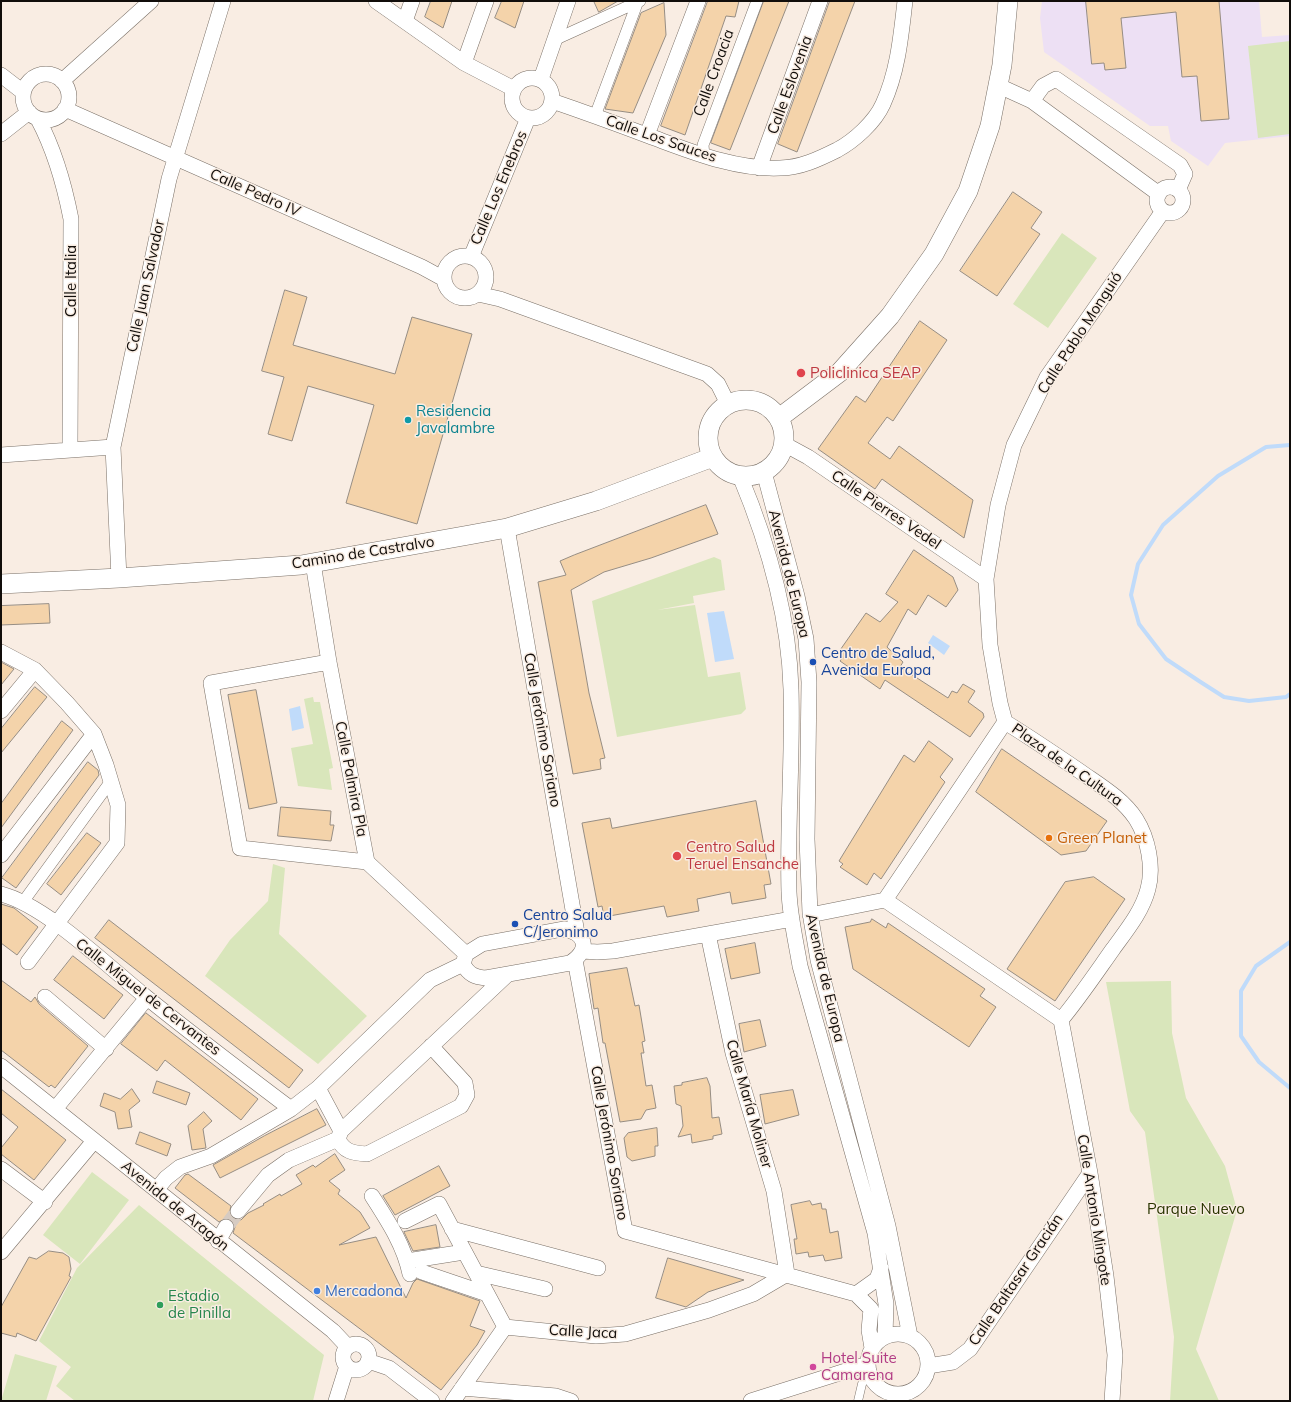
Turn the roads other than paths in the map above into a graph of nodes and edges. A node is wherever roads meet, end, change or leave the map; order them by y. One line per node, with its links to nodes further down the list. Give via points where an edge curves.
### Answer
1 (152, 1): 18 (street)
2 (223, 1): 31 (street, Calle Juan Salvador)
3 (376, 1): 13 (street)
4 (412, 1): 13 (street)
5 (486, 1): 15 (street)
6 (568, 1): 14 (street)
7 (638, 1): 14 (street); 26 (street)
8 (698, 1): 29 (street)
9 (757, 1): 30 (street, Calle Croacia, via 704,145)
10 (820, 1): 32 (street, Calle Eslovenia)
11 (905, 1): 32 (street, Calle Los Sauces, via 895,72 883,105 863,131 850,143 819,159 782,168)
12 (1008, 3): 19 (street)
13 (405, 21): 15 (street)
14 (554, 40): 17 (street)
15 (464, 64): 20 (street)
16 (1, 75): 21 (street)
17 (541, 79): 20 (street, via 522,80); 22 (street, via 550,88)
18 (62, 81): 21 (street, via 50,74 36,76 30,80); 24 (street, via 68,94)
19 (999, 86): 23 (street); 40 (street, via 990,126 968,191 934,254 890,316 840,372)
20 (514, 89): 27 (street, via 514,107 522,116)
21 (23, 92): 25 (street, via 25,106)
22 (552, 101): 26 (street, Calle Los Sauces); 27 (street, via 541,116)
23 (1032, 101): 33 (street, via 1044,86 1056,79 1180,165 1185,174); 34 (street)
24 (65, 109): 25 (street, via 53,119); 31 (street, Calle Pedro IV)
25 (33, 115): 28 (street); 43 (street, Calle Italia, via 50,142 64,183 71,219)
26 (595, 116): 29 (street, Calle Los Sauces)
27 (528, 118): 36 (street, Calle Los Enebros)
28 (1, 134)
29 (648, 135): 30 (street, Calle Los Sauces)
30 (704, 156): 32 (street, Calle Los Sauces)
31 (174, 158): 37 (street, Calle Pedro IV); 42 (street, Calle Juan Salvador)
32 (759, 168)
33 (1178, 190): 34 (street, via 1170,187); 35 (street, via 1183,197 1179,210 1171,213)
34 (1159, 194): 35 (street, via 1158,205)
35 (1162, 210): 51 (street, Calle Pablo Monguió, via 1047,377 1014,445 998,505)
36 (470, 257): 37 (street, via 464,256 452,261 447,266); 38 (street, via 481,264 486,276)
37 (444, 279): 38 (street, via 449,291 454,295 466,298)
38 (478, 294): 39 (street, via 500,299 707,374 718,384)
39 (728, 404): 40 (street, via 739,400 756,401 772,409); 45 (street, via 718,411 710,428 709,446)
40 (779, 418): 41 (street, via 784,431)
41 (784, 444): 46 (street, via 780,456); 51 (street, Calle Pierres Vedel, via 808,457)
42 (113, 447): 43 (street); 50 (street, Calle Juan Salvador)
43 (70, 449): 44 (street)
44 (1, 455)
45 (713, 457): 47 (street, via 725,469); 48 (street, Camino de Castralvo, via 596,501)
46 (764, 472): 47 (street); 65 (street, Avenida de Europa, via 798,596 806,639 809,682 807,839)
47 (740, 476): 66 (street, Avenida de Europa, via 763,538 787,646 791,688 789,845)
48 (507, 528): 49 (street, Camino de Castralvo); 68 (street, Calle Jerónimo Soriano)
49 (313, 563): 50 (street, Camino de Castralvo); 54 (street, Calle Palmira Pla)
50 (119, 578): 52 (street, Camino de Castralvo)
51 (986, 579): 57 (street, Calle Pablo Monguió, via 990,645)
52 (1, 584)
53 (1, 652): 55 (street)
54 (329, 662): 61 (street, Calle Palmira Pla); 61 (street, via 211,683 240,848)
55 (35, 670): 56 (street); 58 (street)
56 (1, 711)
57 (1005, 722): 63 (street, Plaza de la Cultura); 76 (street, Plaza de la Cultura, via 1042,744 1121,801 1136,819 1148,854 1148,888 1135,918)
58 (94, 734): 59 (street); 60 (street)
59 (111, 782): 64 (street); 67 (street, via 118,805 117,843)
60 (1, 855)
61 (367, 862): 71 (street)
62 (1, 894): 64 (street, Calle Miguel de Cervantes, via 18,898)
63 (886, 900): 65 (street); 76 (street)
64 (22, 902): 67 (street, Calle Miguel de Cervantes)
65 (810, 916): 107 (street, Avenida de Europa, via 818,960 888,1226)
66 (792, 919): 69 (street); 98 (street, Avenida de Europa, via 800,966 875,1233)
67 (57, 925): 72 (street); 75 (street, Calle Miguel de Cervantes)
68 (576, 933): 70 (street, Calle Jerónimo Soriano, via 583,942); 71 (street, via 563,929 482,944)
69 (708, 934): 70 (street); 101 (street, Calle María Moliner, via 732,1053 774,1191)
70 (579, 955): 73 (street, via 563,965); 101 (street, Calle Jerónimo Soriano, via 625,1231)
71 (465, 959): 73 (street, via 468,973 475,977); 80 (street, via 430,980)
72 (28, 962)
73 (507, 975): 77 (street)
74 (45, 997): 78 (street)
75 (147, 998): 78 (street); 81 (street, Calle Miguel de Cervantes)
76 (1061, 1020): 86 (street, Calle Antonio Mingote)
77 (431, 1046): 83 (street); 83 (street, via 466,1083 467,1095 461,1106 367,1154 351,1153 342,1148)
78 (106, 1048): 82 (street)
79 (1, 1066): 82 (street, Avenida de Aragón)
80 (318, 1088): 81 (street); 83 (street)
81 (290, 1108): 87 (street, via 211,1156 180,1167)
82 (55, 1109): 84 (street, Avenida de Aragón)
83 (340, 1135): 90 (street, via 288,1160 268,1175)
84 (94, 1141): 87 (street, Avenida de Aragón); 89 (street)
85 (1, 1169): 89 (street)
86 (1090, 1173): 112 (street, Calle Baltasar Gracián, via 970,1348 953,1362); 124 (street, Calle Antonio Mingote, via 1115,1355)
87 (157, 1189): 94 (street, Avenida de Aragón)
88 (372, 1196): 99 (street, via 392,1226)
89 (44, 1202): 95 (street)
90 (238, 1211)
91 (405, 1221): 93 (street, via 438,1204)
92 (226, 1227): 94 (street)
93 (452, 1229): 96 (street); 97 (street)
94 (218, 1241): 108 (street, Avenida de Aragón, via 333,1331)
95 (1, 1252)
96 (464, 1252): 99 (street); 100 (street)
97 (598, 1268)
98 (881, 1268): 104 (street, via 877,1279); 106 (street, Avenida de Europa, via 886,1304)
99 (413, 1269): 103 (street)
100 (476, 1273): 102 (street); 103 (street)
101 (788, 1274): 104 (street, Calle Jerónimo Soriano); 105 (street, Calle Jaca, via 745,1296 709,1310 625,1334 596,1336)
102 (545, 1289)
103 (487, 1294): 105 (street)
104 (856, 1294): 109 (street, Calle Jerónimo Soriano, via 871,1309 869,1330)
105 (505, 1327): 114 (street)
106 (885, 1336): 107 (street); 109 (street)
107 (910, 1336): 112 (street, via 924,1347)
108 (348, 1347): 110 (street, via 355,1344 363,1346 368,1352); 111 (street, via 343,1358)
109 (872, 1348): 113 (street)
110 (368, 1361): 111 (street, via 359,1369); 119 (street, via 389,1368)
111 (347, 1366): 118 (street)
112 (928, 1366): 117 (street, via 922,1383)
113 (868, 1368): 115 (street); 116 (street); 123 (lane)
114 (462, 1388): 120 (street); 121 (street, via 556,1396)
115 (882, 1396): 117 (street, via 893,1394)
116 (773, 1397): 122 (street)
117 (902, 1398)
118 (336, 1401)
119 (432, 1401)
120 (453, 1401)
121 (571, 1401)
122 (751, 1401)
123 (858, 1401)
124 (1112, 1401)

